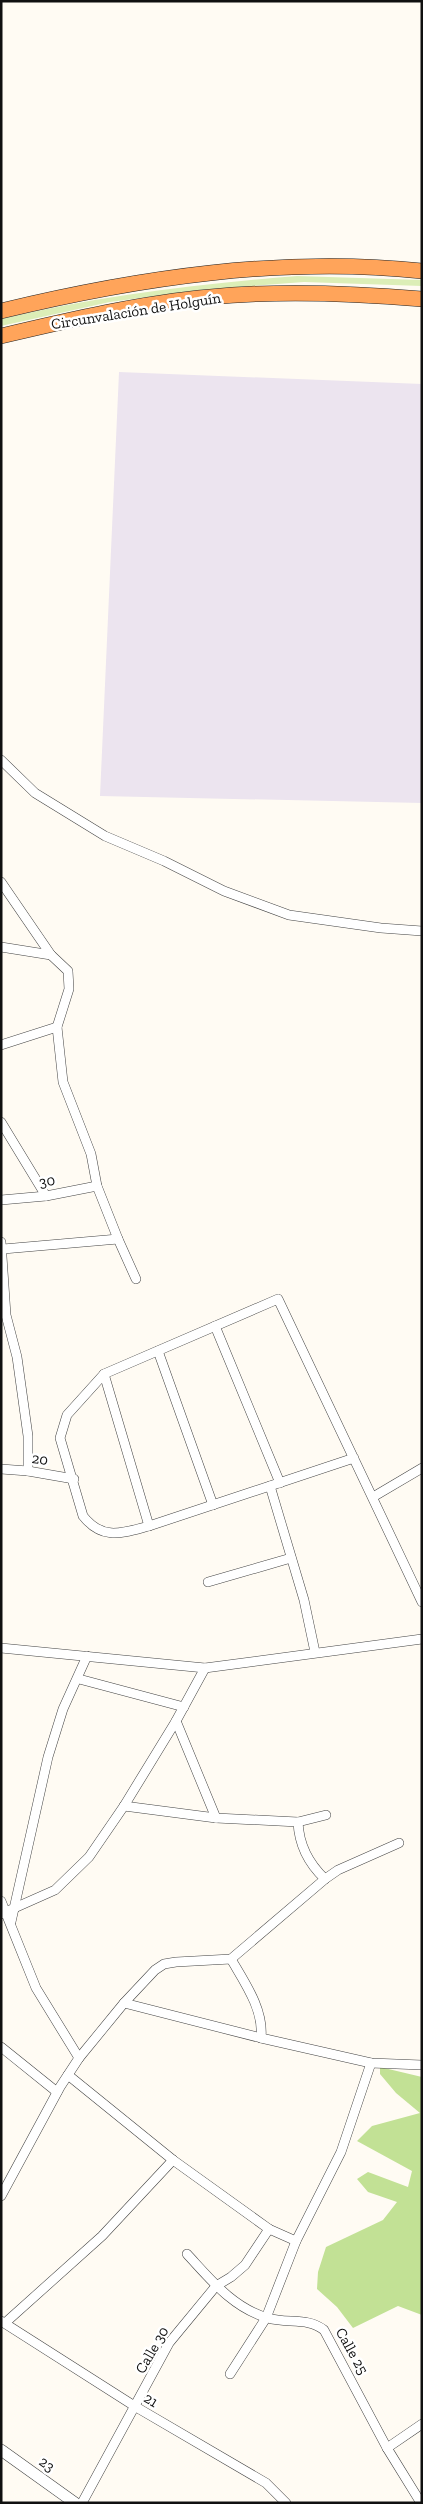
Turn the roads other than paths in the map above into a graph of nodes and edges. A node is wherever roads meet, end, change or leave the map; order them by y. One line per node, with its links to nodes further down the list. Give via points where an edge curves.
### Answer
1 (422, 271): 3 (highway, Circunvalación de Holguín, via 304,266 204,274 68,295)
2 (422, 299): 4 (highway, Circunvalación de Holguín, via 303,292 209,297 73,319)
3 (1, 311)
4 (1, 336)
5 (1, 760): 7 (street, via 35,793 105,836 224,891 289,915)
6 (1, 882): 9 (street)
7 (422, 931)
8 (1, 947): 9 (street)
9 (50, 955): 10 (street, via 68,971 68,989)
10 (57, 1027): 11 (street); 13 (street, via 63,1082 91,1154)
11 (1, 1045)
12 (1, 1122): 14 (street)
13 (97, 1186): 14 (street, 30); 16 (street)
14 (46, 1196): 15 (street, 30)
15 (1, 1200)
16 (118, 1240): 17 (street); 18 (street)
17 (2, 1245): 19 (street)
18 (136, 1279)
19 (4, 1315): 26 (street, via 17,1356 28,1436)
20 (215, 1326): 21 (street); 23 (street, via 278,1300); 28 (street)
21 (158, 1351): 22 (street); 31 (street)
22 (104, 1374): 27 (street, via 67,1415 62,1427 60,1438); 32 (street)
23 (354, 1458): 28 (street); 30 (street)
24 (422, 1468): 30 (street)
25 (1, 1469): 26 (street, 20)
26 (28, 1471): 27 (street, 20)
27 (74, 1479): 32 (street, via 84,1516 92,1526 102,1532 123,1533)
28 (280, 1483): 29 (street)
29 (270, 1486): 31 (street); 33 (street)
30 (373, 1497): 35 (street)
31 (213, 1505): 32 (street)
32 (149, 1526)
33 (291, 1558): 34 (street); 39 (street)
34 (208, 1582)
35 (420, 1592): 36 (street)
36 (422, 1602)
37 (422, 1639): 39 (street)
38 (1, 1648): 40 (street)
39 (315, 1652): 41 (street)
40 (87, 1656): 41 (street); 42 (street)
41 (205, 1668): 43 (street)
42 (78, 1679): 43 (street); 52 (street, via 63,1709 48,1757)
43 (184, 1707): 44 (street)
44 (176, 1722): 45 (street); 47 (street)
45 (124, 1806): 47 (street); 52 (street, via 68,1879 55,1890)
46 (326, 1815): 48 (street)
47 (216, 1818): 48 (street)
48 (298, 1822): 50 (street, via 303,1849 312,1867)
49 (399, 1843): 50 (street)
50 (325, 1878): 53 (street)
51 (1, 1901): 52 (street)
52 (7, 1911): 57 (street, via 36,1988)
53 (231, 1959): 54 (street, via 164,1964 154,1970); 55 (street, via 253,1998 262,2030)
54 (124, 2003): 55 (street); 57 (street)
55 (261, 2038): 58 (street)
56 (1, 2047): 61 (street)
57 (79, 2058): 60 (street)
58 (371, 2063): 59 (street); 65 (street, via 341,2152)
59 (422, 2065)
60 (68, 2076): 61 (street); 62 (street)
61 (57, 2092): 63 (street)
62 (174, 2160): 64 (street); 69 (street, via 102,2236)
63 (1, 2196)
64 (269, 2229): 65 (street); 67 (street, Calle 30, via 245,2265)
65 (296, 2241): 68 (street)
66 (187, 2254): 67 (street, Calle 25)
67 (216, 2286): 68 (street, Calle 25, via 240,2305); 71 (street, Calle 30, via 169,2343)
68 (266, 2318): 70 (street); 73 (street, Calle 25, via 312,2323 324,2330)
69 (3, 2322): 71 (street, 21)
70 (230, 2374)
71 (136, 2407): 76 (street, Calle 30); 77 (street, 21, via 266,2482)
72 (422, 2424): 73 (street)
73 (387, 2448): 78 (street, Calle 25)
74 (1, 2450): 75 (street, 23)
75 (75, 2503)
76 (82, 2503)
77 (286, 2503)
78 (421, 2503)

